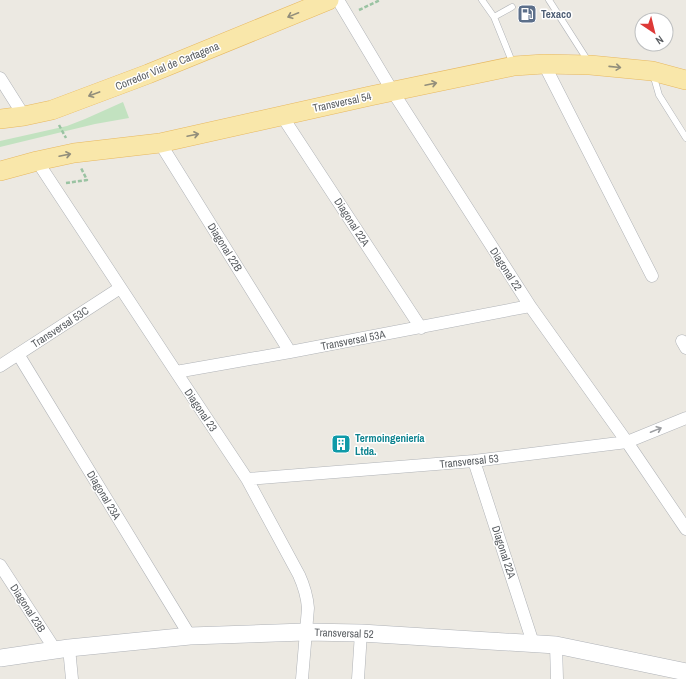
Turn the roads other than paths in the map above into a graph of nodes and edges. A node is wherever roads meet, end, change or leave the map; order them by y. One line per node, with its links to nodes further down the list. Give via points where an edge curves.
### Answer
1 (329, 0): 14 (main road, Corredor Vial de Cartagena, one-way to 14, via 148,74 52,110)
2 (338, 0): 13 (street, Diagonal 22)
3 (482, 0): 6 (lane)
4 (549, 0): 8 (lane)
5 (512, 7): 6 (lane)
6 (494, 17): 9 (lane)
7 (544, 64): 8 (main road, Transversal 54); 9 (main road, Transversal 54); 21 (street)
8 (590, 64): 10 (main road, Transversal 54, one-way to 10)
9 (514, 66): 13 (main road, Transversal 54, one-way to 9)
10 (652, 71): 12 (main road, Transversal 54); 17 (lane, via 659,95)
11 (0, 78): 14 (street)
12 (686, 80)
13 (393, 92): 15 (main road, Transversal 54); 23 (street, Diagonal 22)
14 (24, 116): 16 (main road, Corredor Vial de Cartagena)
15 (282, 116): 18 (main road, Transversal 54, one-way to 15); 24 (street, Diagonal 22A)
16 (0, 119)
17 (686, 138)
18 (160, 142): 19 (main road, Transversal 54, one-way to 18, via 74,153); 25 (street, Diagonal 22B)
19 (37, 161): 20 (main road, Transversal 54); 22 (street, Diagonal 23)
20 (0, 171)
21 (652, 276)
22 (120, 288): 26 (street, Transversal 53C); 28 (street, Diagonal 23)
23 (530, 306): 24 (street, Transversal 53A); 30 (street, Diagonal 22)
24 (421, 328): 25 (street, Transversal 53A)
25 (290, 352): 28 (street, Transversal 53A)
26 (18, 354): 27 (street, Transversal 53C); 37 (street, Diagonal 23A)
27 (0, 366)
28 (176, 372): 32 (street, Diagonal 23)
29 (686, 418): 30 (street, Transversal 53, one-way to 29)
30 (627, 442): 31 (street, Transversal 53); 33 (street, Diagonal 22)
31 (474, 461): 32 (street, Transversal 53); 38 (street, Diagonal 22A)
32 (247, 479): 35 (street, Diagonal 23, via 304,586 308,608)
33 (686, 529)
34 (0, 565): 40 (street, Diagonal 23B)
35 (305, 632): 36 (street, Transversal 52); 37 (street, Transversal 52); 44 (street, Diagonal 23)
36 (361, 633): 38 (street, Transversal 52); 45 (street)
37 (190, 636): 40 (street, Transversal 52)
38 (533, 643): 39 (street, Transversal 52)
39 (556, 645): 42 (street, Transversal 52); 46 (street)
40 (62, 650): 41 (street, Transversal 52); 43 (street, Diagonal 23B)
41 (0, 658)
42 (686, 672)
43 (72, 679)
44 (302, 679)
45 (358, 679)
46 (557, 679)

